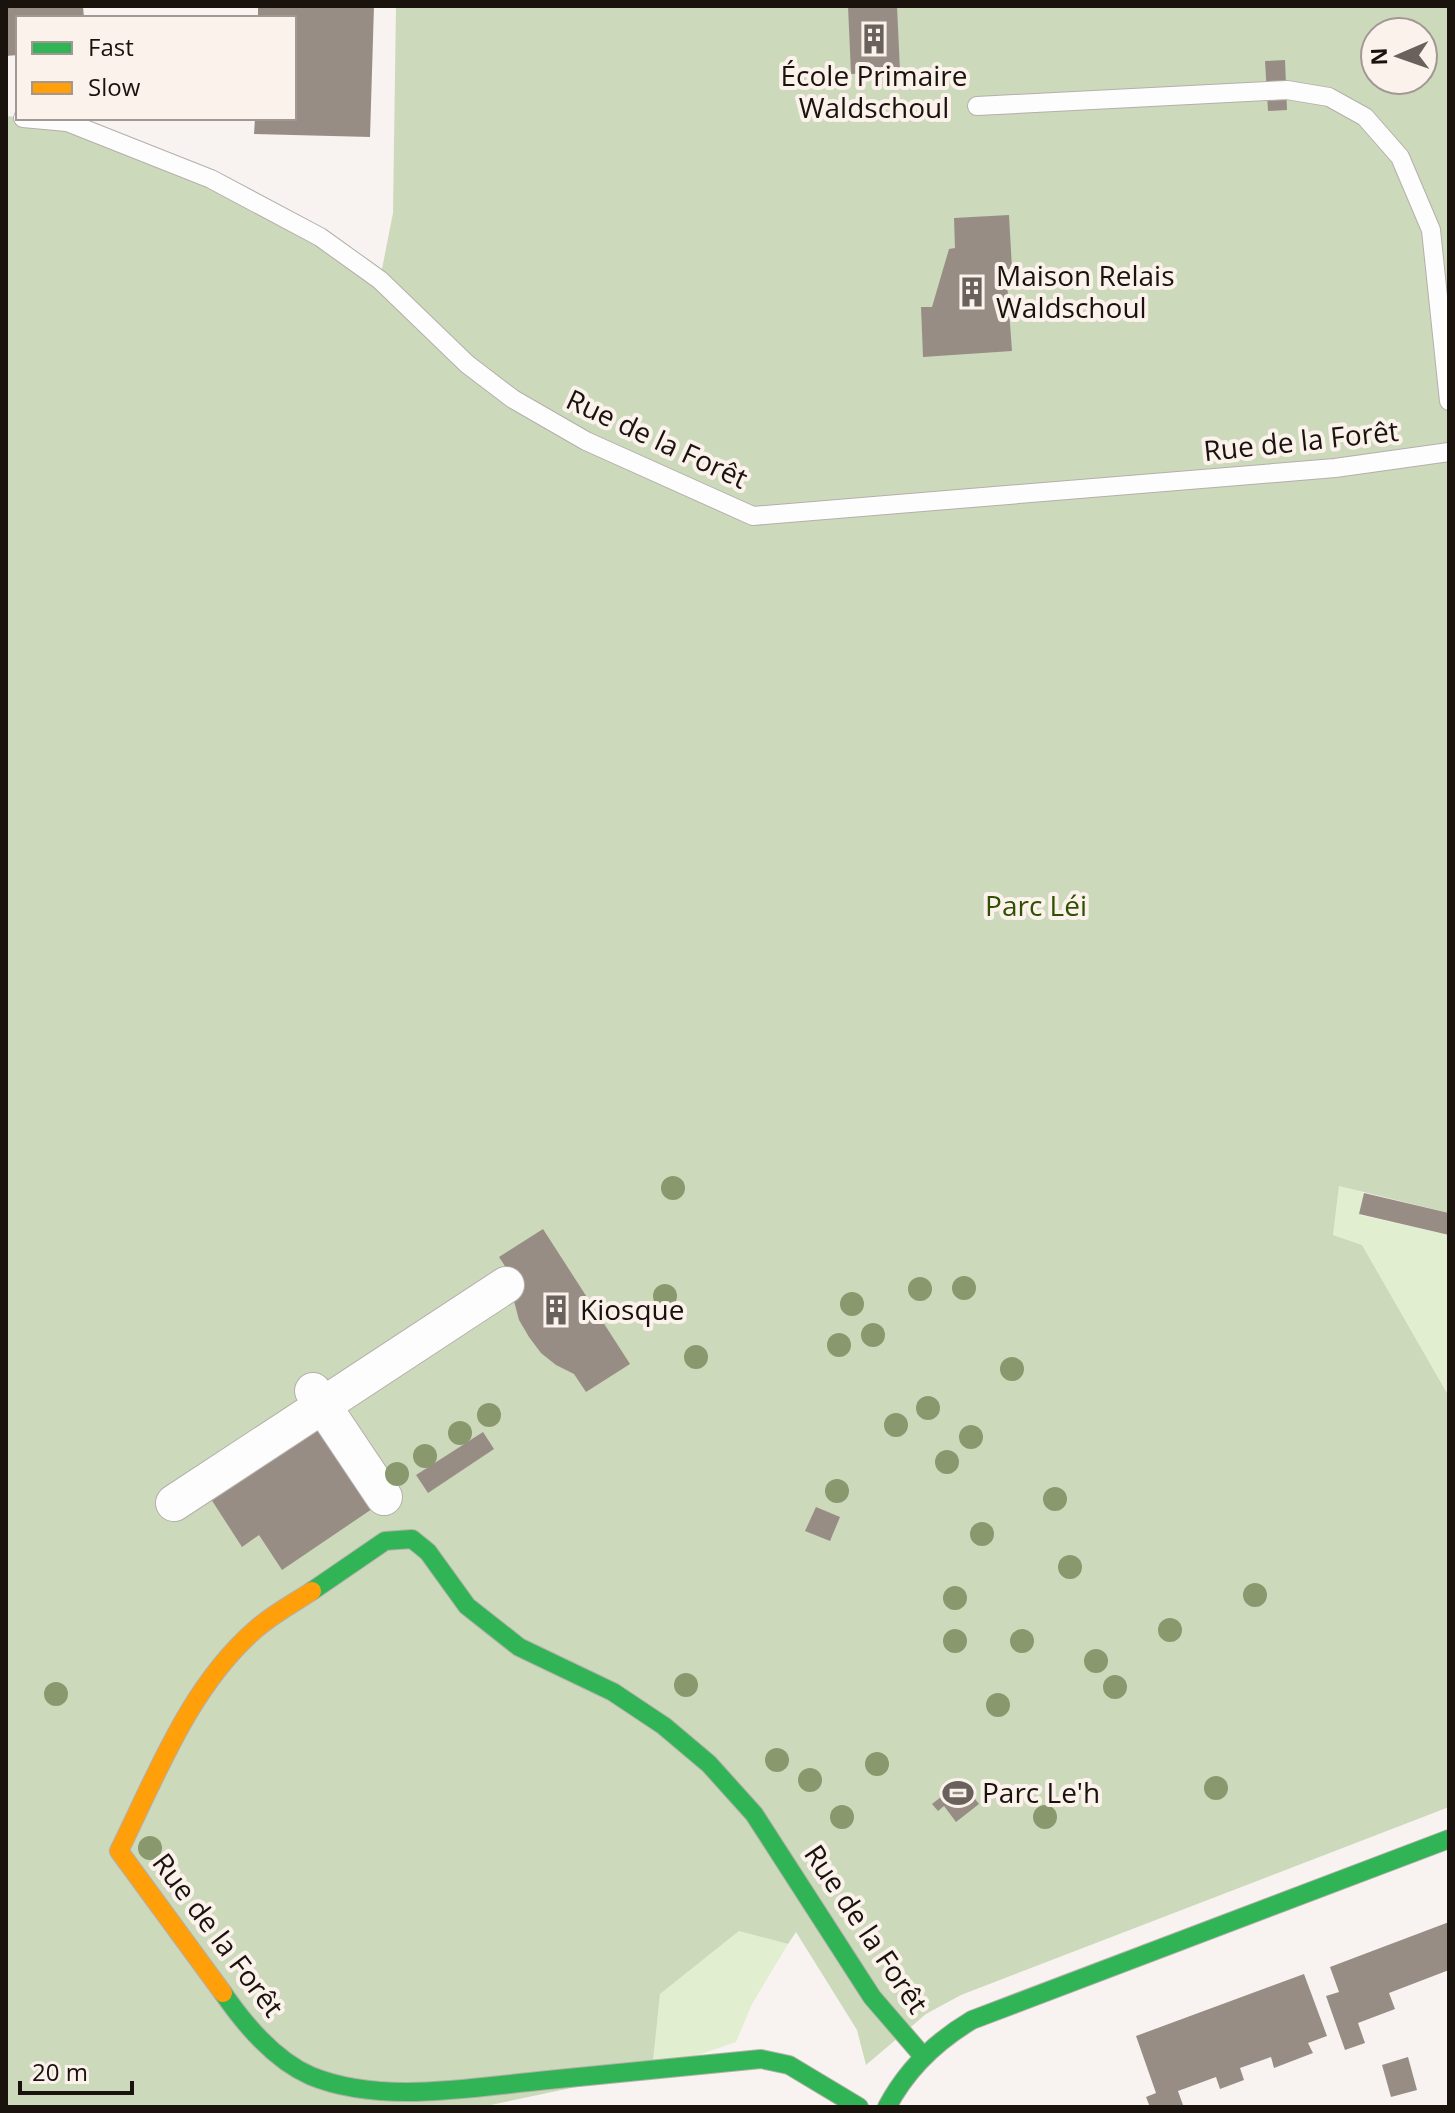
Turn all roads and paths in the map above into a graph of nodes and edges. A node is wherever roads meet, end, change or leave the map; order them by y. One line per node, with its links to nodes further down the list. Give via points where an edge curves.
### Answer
1 (977, 106): 3 (lane, via 1287,90 1329,97 1365,117 1400,157 1431,230)
2 (44, 120): 4 (lane, Rue de la Forêt, via 67,122 196,174 320,237 380,280 467,364 513,399 586,441 753,516 1335,468)
3 (1449, 401)
4 (1449, 452)
5 (506, 1285): 6 (street)
6 (318, 1398): 7 (street); 8 (street)
7 (384, 1497)
8 (174, 1503)
9 (1449, 1839): 10 (street, Rue de la Forêt, via 972,2020)
10 (922, 2055): 11 (street, Rue de la Forêt, via 872,1997 754,1814 709,1764 613,1692 519,1647 467,1606 428,1552 412,1539 385,1541 257,1628 221,1665 195,1701 119,1851 242,2020 274,2052 309,2075 354,2089 388,2092 761,2059 789,2065); 12 (street, Rue de la Forêt)
11 (859, 2107)
12 (887, 2107)

